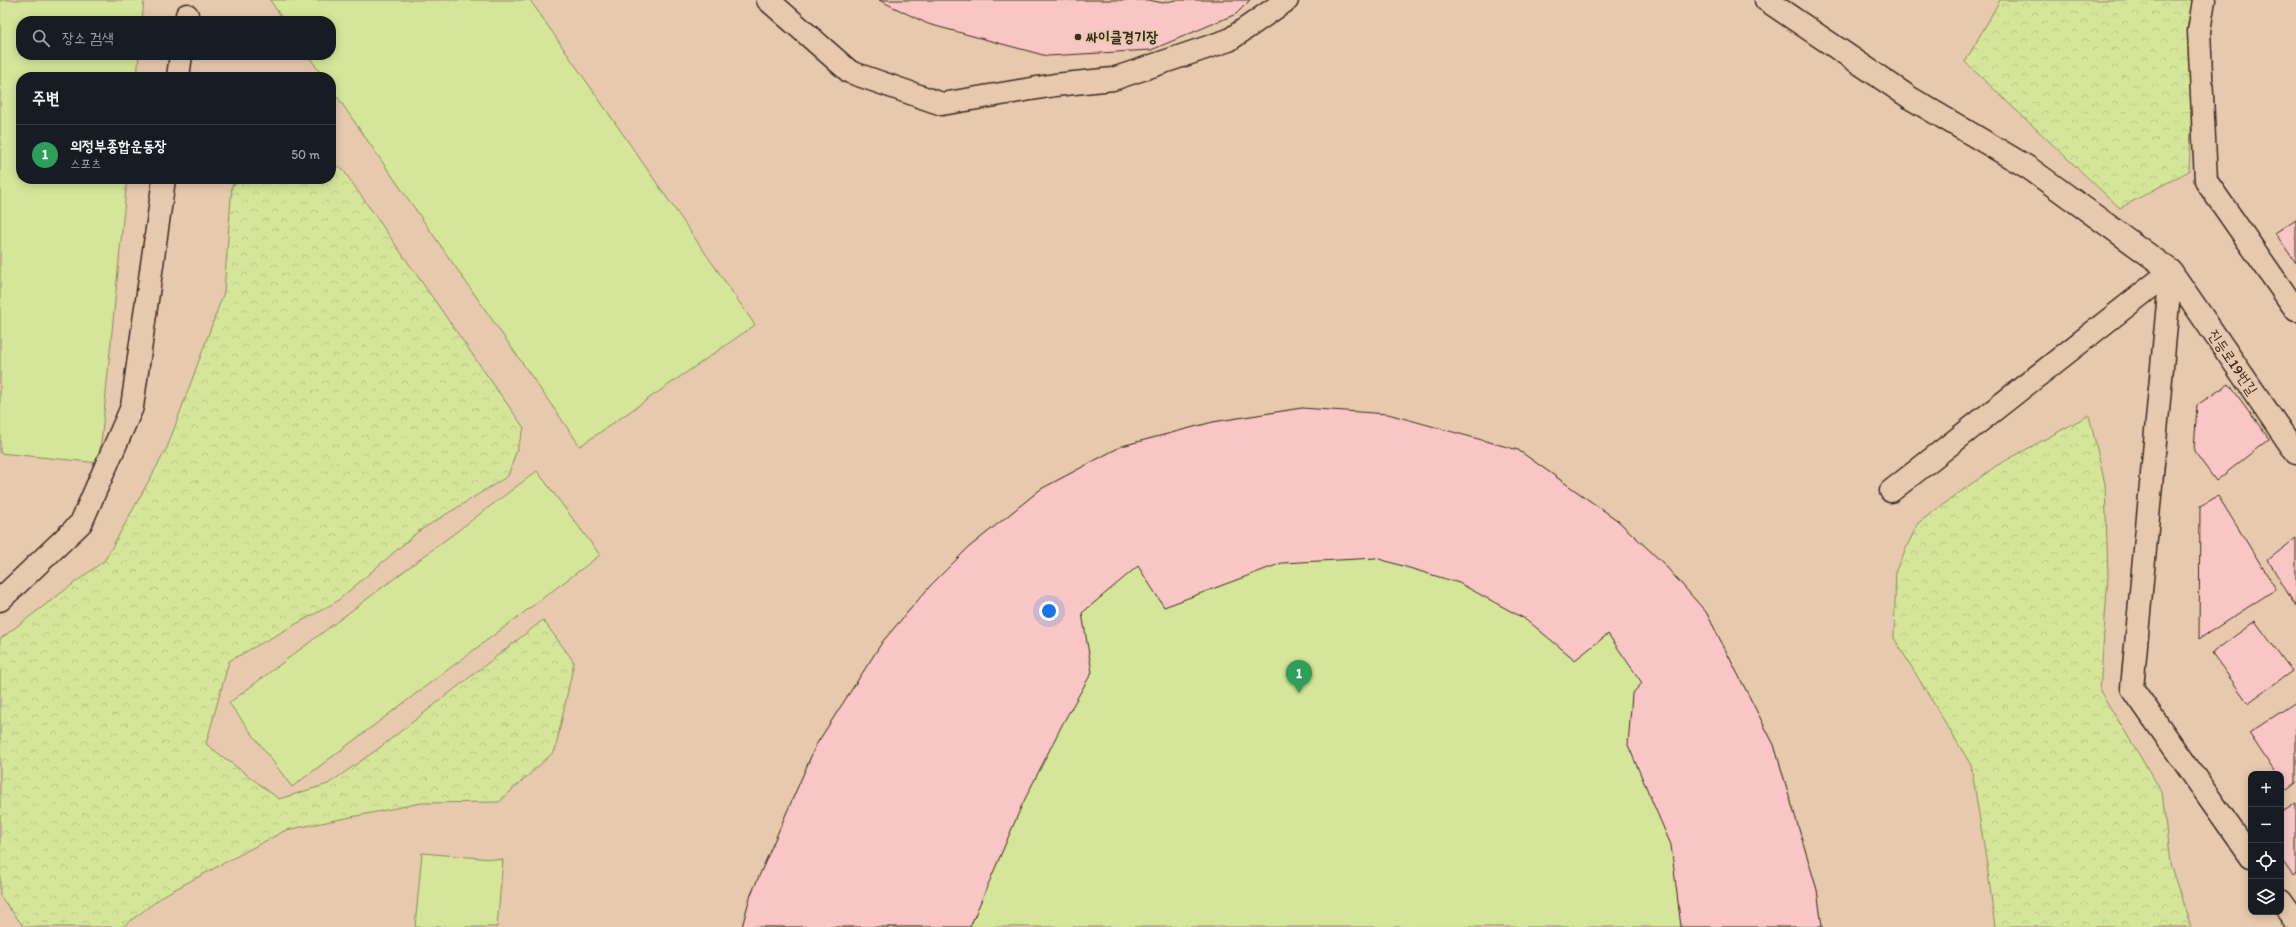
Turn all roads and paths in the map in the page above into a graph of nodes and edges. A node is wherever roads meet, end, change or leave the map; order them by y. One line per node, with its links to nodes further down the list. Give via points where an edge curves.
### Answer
1 (768, 0): 2 (street, via 850,72 942,104 1055,85 1113,79 1229,40)
2 (1287, 0)
3 (1766, 0): 8 (street, 진등로19번길, via 1912,99 2029,168)
4 (2204, 0): 9 (street, via 2199,31 2206,181)
5 (181, 60): 6 (street)
6 (179, 72)
7 (163, 184): 12 (street, via 132,407 81,523)
8 (2171, 271): 10 (street, 진등로19번길); 11 (street); 13 (street, via 2132,688)
9 (2296, 310)
10 (2296, 453)
11 (1892, 491)
12 (0, 600)
13 (2248, 853)
14 (2284, 904): 15 (street)
15 (2296, 921)

